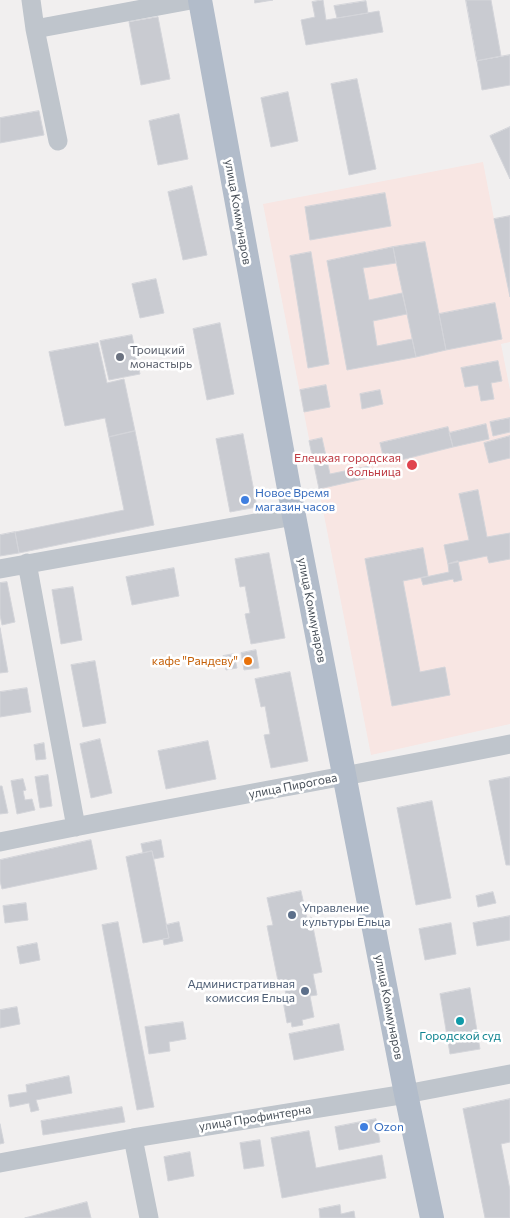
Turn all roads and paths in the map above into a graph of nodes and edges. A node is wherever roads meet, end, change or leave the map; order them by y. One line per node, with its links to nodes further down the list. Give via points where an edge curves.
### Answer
1 (31, 0): 4 (street)
2 (191, 0): 4 (street)
3 (200, 0): 6 (main road, улица Коммунаров)
4 (35, 29): 5 (street)
5 (58, 141)
6 (294, 516): 7 (street); 10 (main road, улица Коммунаров)
7 (27, 563): 8 (street); 11 (street)
8 (0, 569)
9 (510, 744): 10 (street, улица Пирогова)
10 (344, 777): 11 (street, улица Пирогова); 14 (main road, улица Коммунаров)
11 (76, 826): 12 (street, улица Пирогова)
12 (0, 842)
13 (510, 1074): 14 (street, улица Профинтерна)
14 (406, 1094): 15 (street, улица Профинтерна); 18 (main road, улица Коммунаров)
15 (133, 1138): 16 (street, улица Профинтерна); 17 (street)
16 (0, 1163)
17 (149, 1218)
18 (432, 1218)

